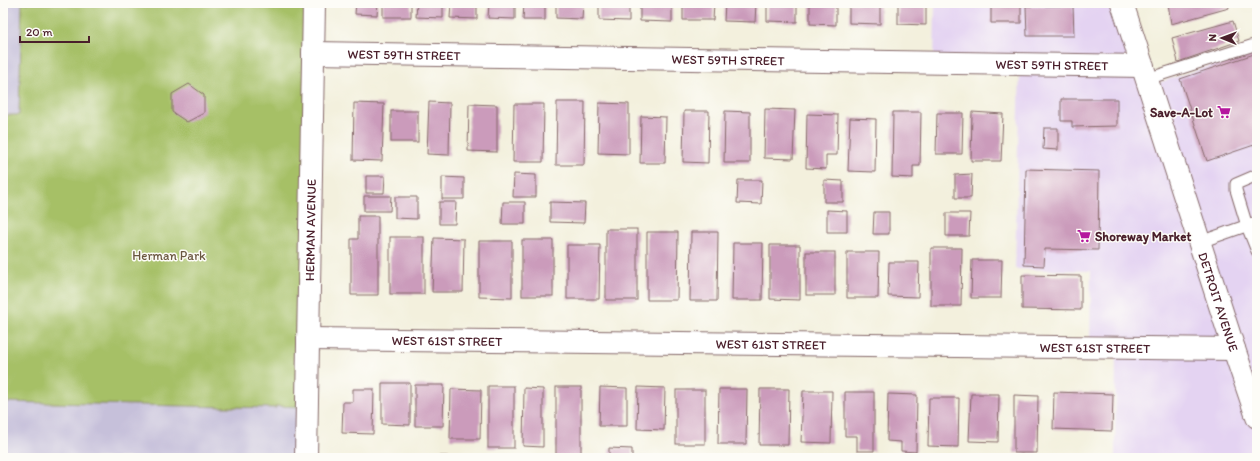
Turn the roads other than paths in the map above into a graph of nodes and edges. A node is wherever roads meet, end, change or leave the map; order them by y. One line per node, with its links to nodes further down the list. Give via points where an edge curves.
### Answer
1 (314, 3): 4 (street, HERMAN AVENUE)
2 (1122, 3): 5 (street, DETROIT AVENUE)
3 (1257, 44): 5 (lane)
4 (313, 53): 5 (street, WEST 59TH STREET); 10 (street, HERMAN AVENUE)
5 (1145, 73): 8 (street, DETROIT AVENUE)
6 (1257, 175): 7 (lane, via 1236,184 1236,190)
7 (1252, 224): 8 (lane); 9 (lane)
8 (1200, 242): 11 (street, DETROIT AVENUE)
9 (1257, 251)
10 (308, 339): 11 (street, WEST 61ST STREET); 13 (street, HERMAN AVENUE)
11 (1234, 349): 12 (street, DETROIT AVENUE)
12 (1256, 409)
13 (306, 458)

